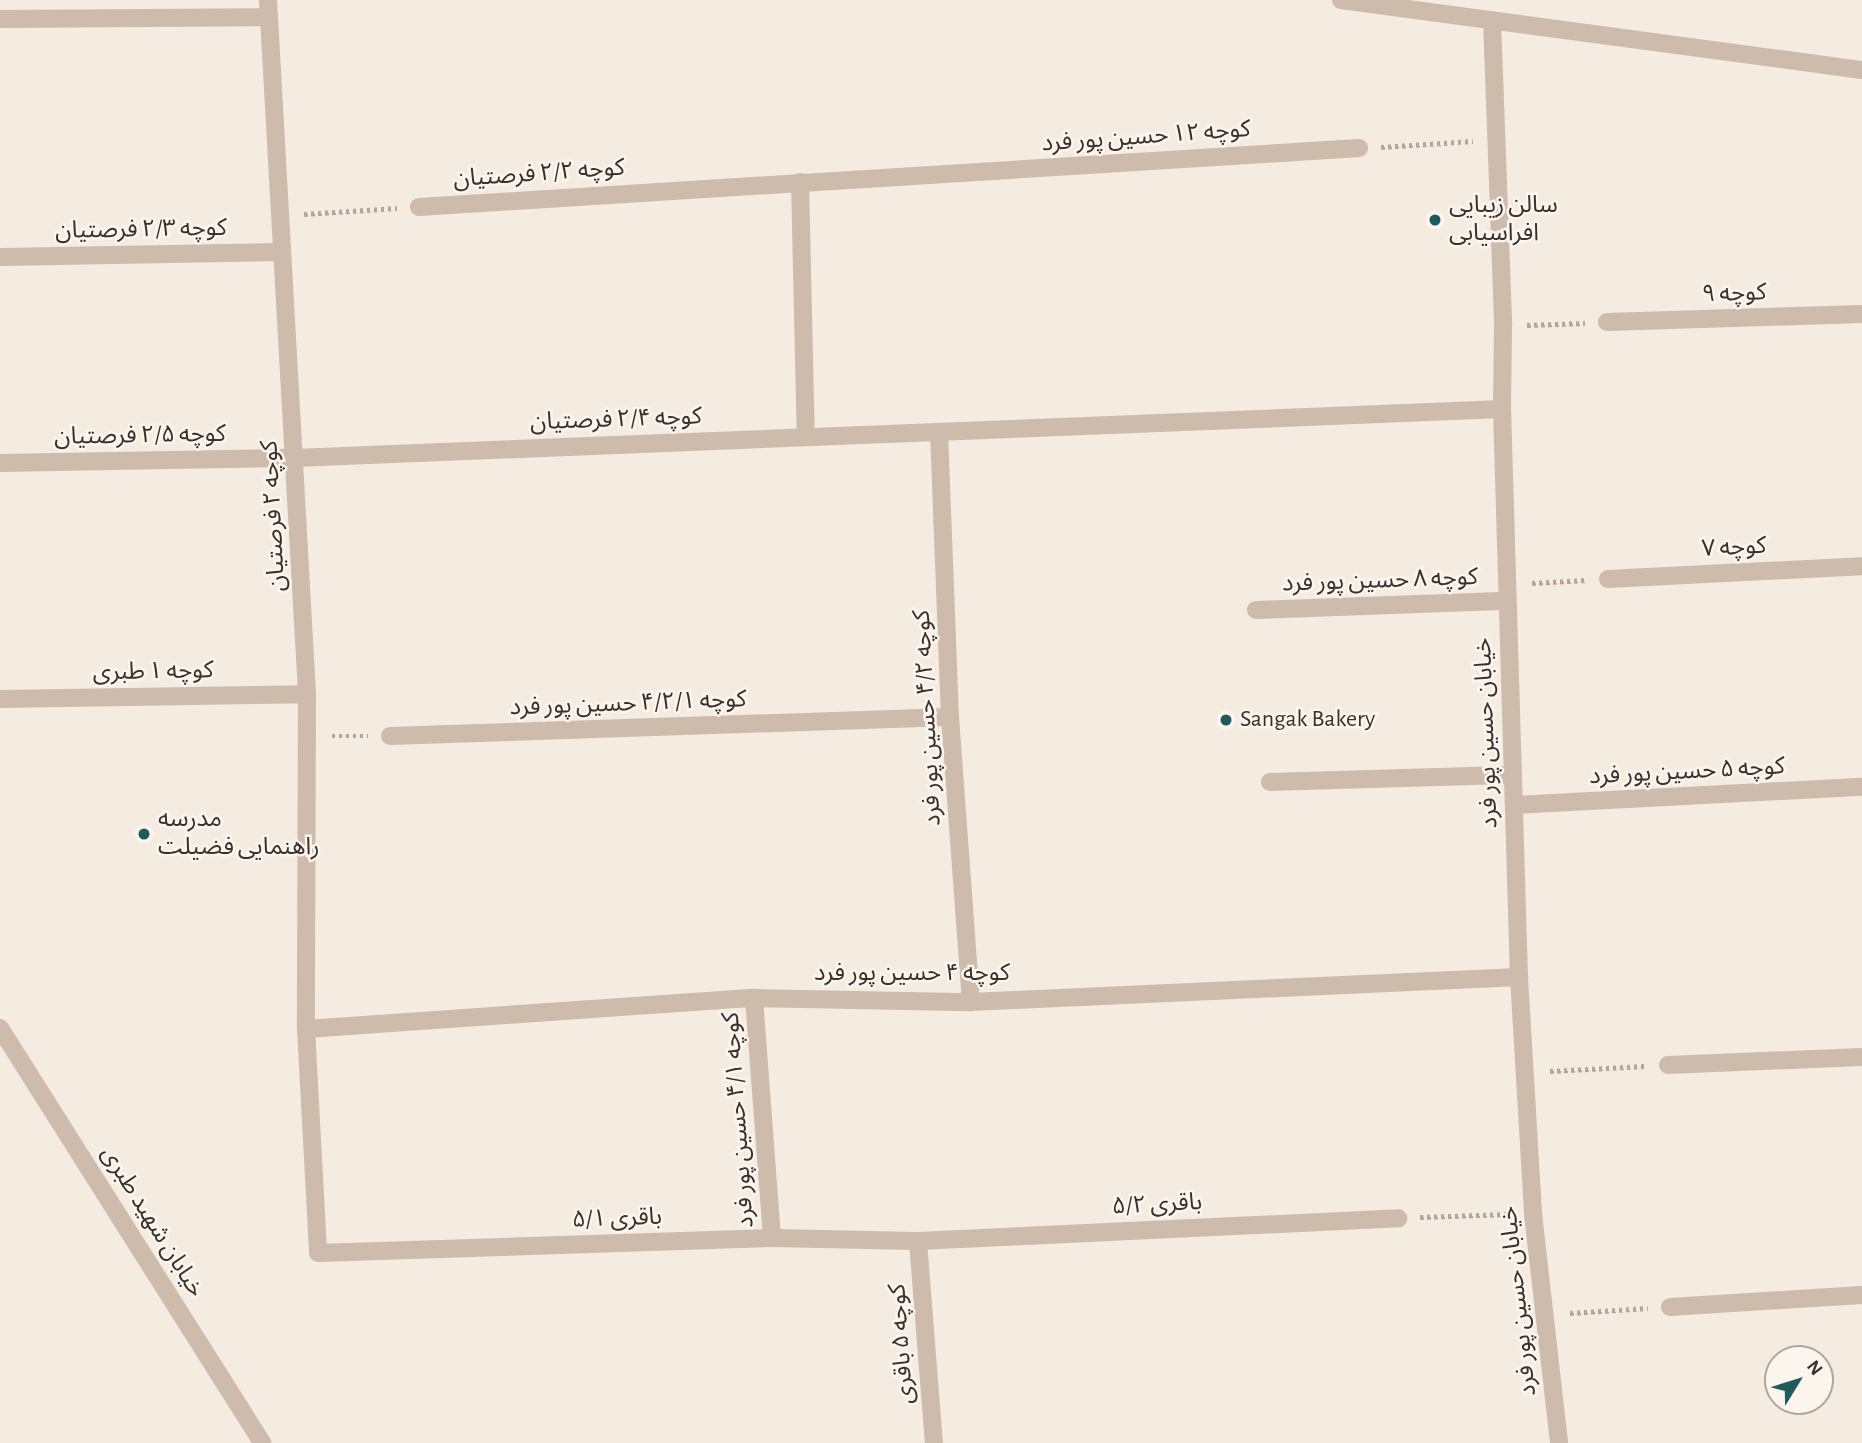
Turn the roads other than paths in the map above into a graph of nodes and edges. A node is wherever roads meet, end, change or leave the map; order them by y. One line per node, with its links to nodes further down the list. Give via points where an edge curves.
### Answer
1 (1341, 0): 4 (street)
2 (268, 8): 3 (street); 9 (street, کوچه ۲ فرصتیان)
3 (0, 19)
4 (1492, 20): 5 (street); 13 (street, خیابان حسین پور فرد)
5 (1862, 70)
6 (1359, 148): 7 (street, کوچه ۱۲ حسین پور فرد)
7 (800, 183): 8 (street, کوچه ۲/۲ فرصتیان); 15 (street)
8 (419, 207)
9 (282, 252): 10 (street, کوچه ۲/۳ فرصتیان); 16 (street, کوچه ۲ فرصتیان)
10 (0, 257)
11 (1862, 314): 12 (street, کوچه ۹)
12 (1607, 322)
13 (1502, 409): 14 (street, کوچه ۲/۴ فرصتیان); 20 (street, خیابان حسین پور فرد)
14 (939, 432): 15 (street, کوچه ۲/۴ فرصتیان); 24 (street, کوچه ۴/۲ حسین پور فرد)
15 (806, 437): 16 (street, کوچه ۲/۴ فرصتیان)
16 (295, 458): 17 (street, کوچه ۲/۵ فرصتیان); 22 (street, کوچه ۲ فرصتیان)
17 (0, 463)
18 (1862, 566): 19 (street, کوچه ۷)
19 (1608, 579)
20 (1506, 592): 21 (street, کوچه ۸ حسین پور فرد); 26 (street, خیابان حسین پور فرد)
21 (1255, 610)
22 (307, 694): 23 (street, کوچه ۱ طبری); 34 (street, کوچه ۲ فرصتیان)
23 (0, 699)
24 (950, 717): 25 (street, کوچه ۴/۲/۱ حسین پور فرد); 32 (street, کوچه ۴/۲ حسین پور فرد)
25 (390, 736)
26 (1513, 775): 27 (street); 29 (street, خیابان حسین پور فرد)
27 (1270, 782)
28 (1862, 787): 29 (street, کوچه ۵ حسین پور فرد)
29 (1515, 805): 30 (street, خیابان حسین پور فرد)
30 (1518, 977): 32 (street, کوچه ۴ حسین پور فرد); 45 (street, خیابان حسین پور فرد, via 1533,1214)
31 (754, 998): 32 (street, کوچه ۴ حسین پور فرد); 34 (street, کوچه ۴ حسین پور فرد); 38 (street, کوچه ۴/۱ حسین پور فرد)
32 (971, 1002)
33 (0, 1028): 43 (street, خیابان شهید طبری)
34 (306, 1029): 40 (street, کوچه ۲ فرصتیان)
35 (1862, 1056): 36 (street)
36 (1668, 1065)
37 (1398, 1218): 39 (street, باقری ۵/۲)
38 (772, 1238): 39 (street, باقری ۵/۱); 40 (street, باقری ۵/۱)
39 (918, 1241): 44 (street, کوچه ۵ باقری)
40 (318, 1253)
41 (1862, 1295): 42 (street)
42 (1670, 1307)
43 (262, 1443)
44 (934, 1443)
45 (1559, 1443)

